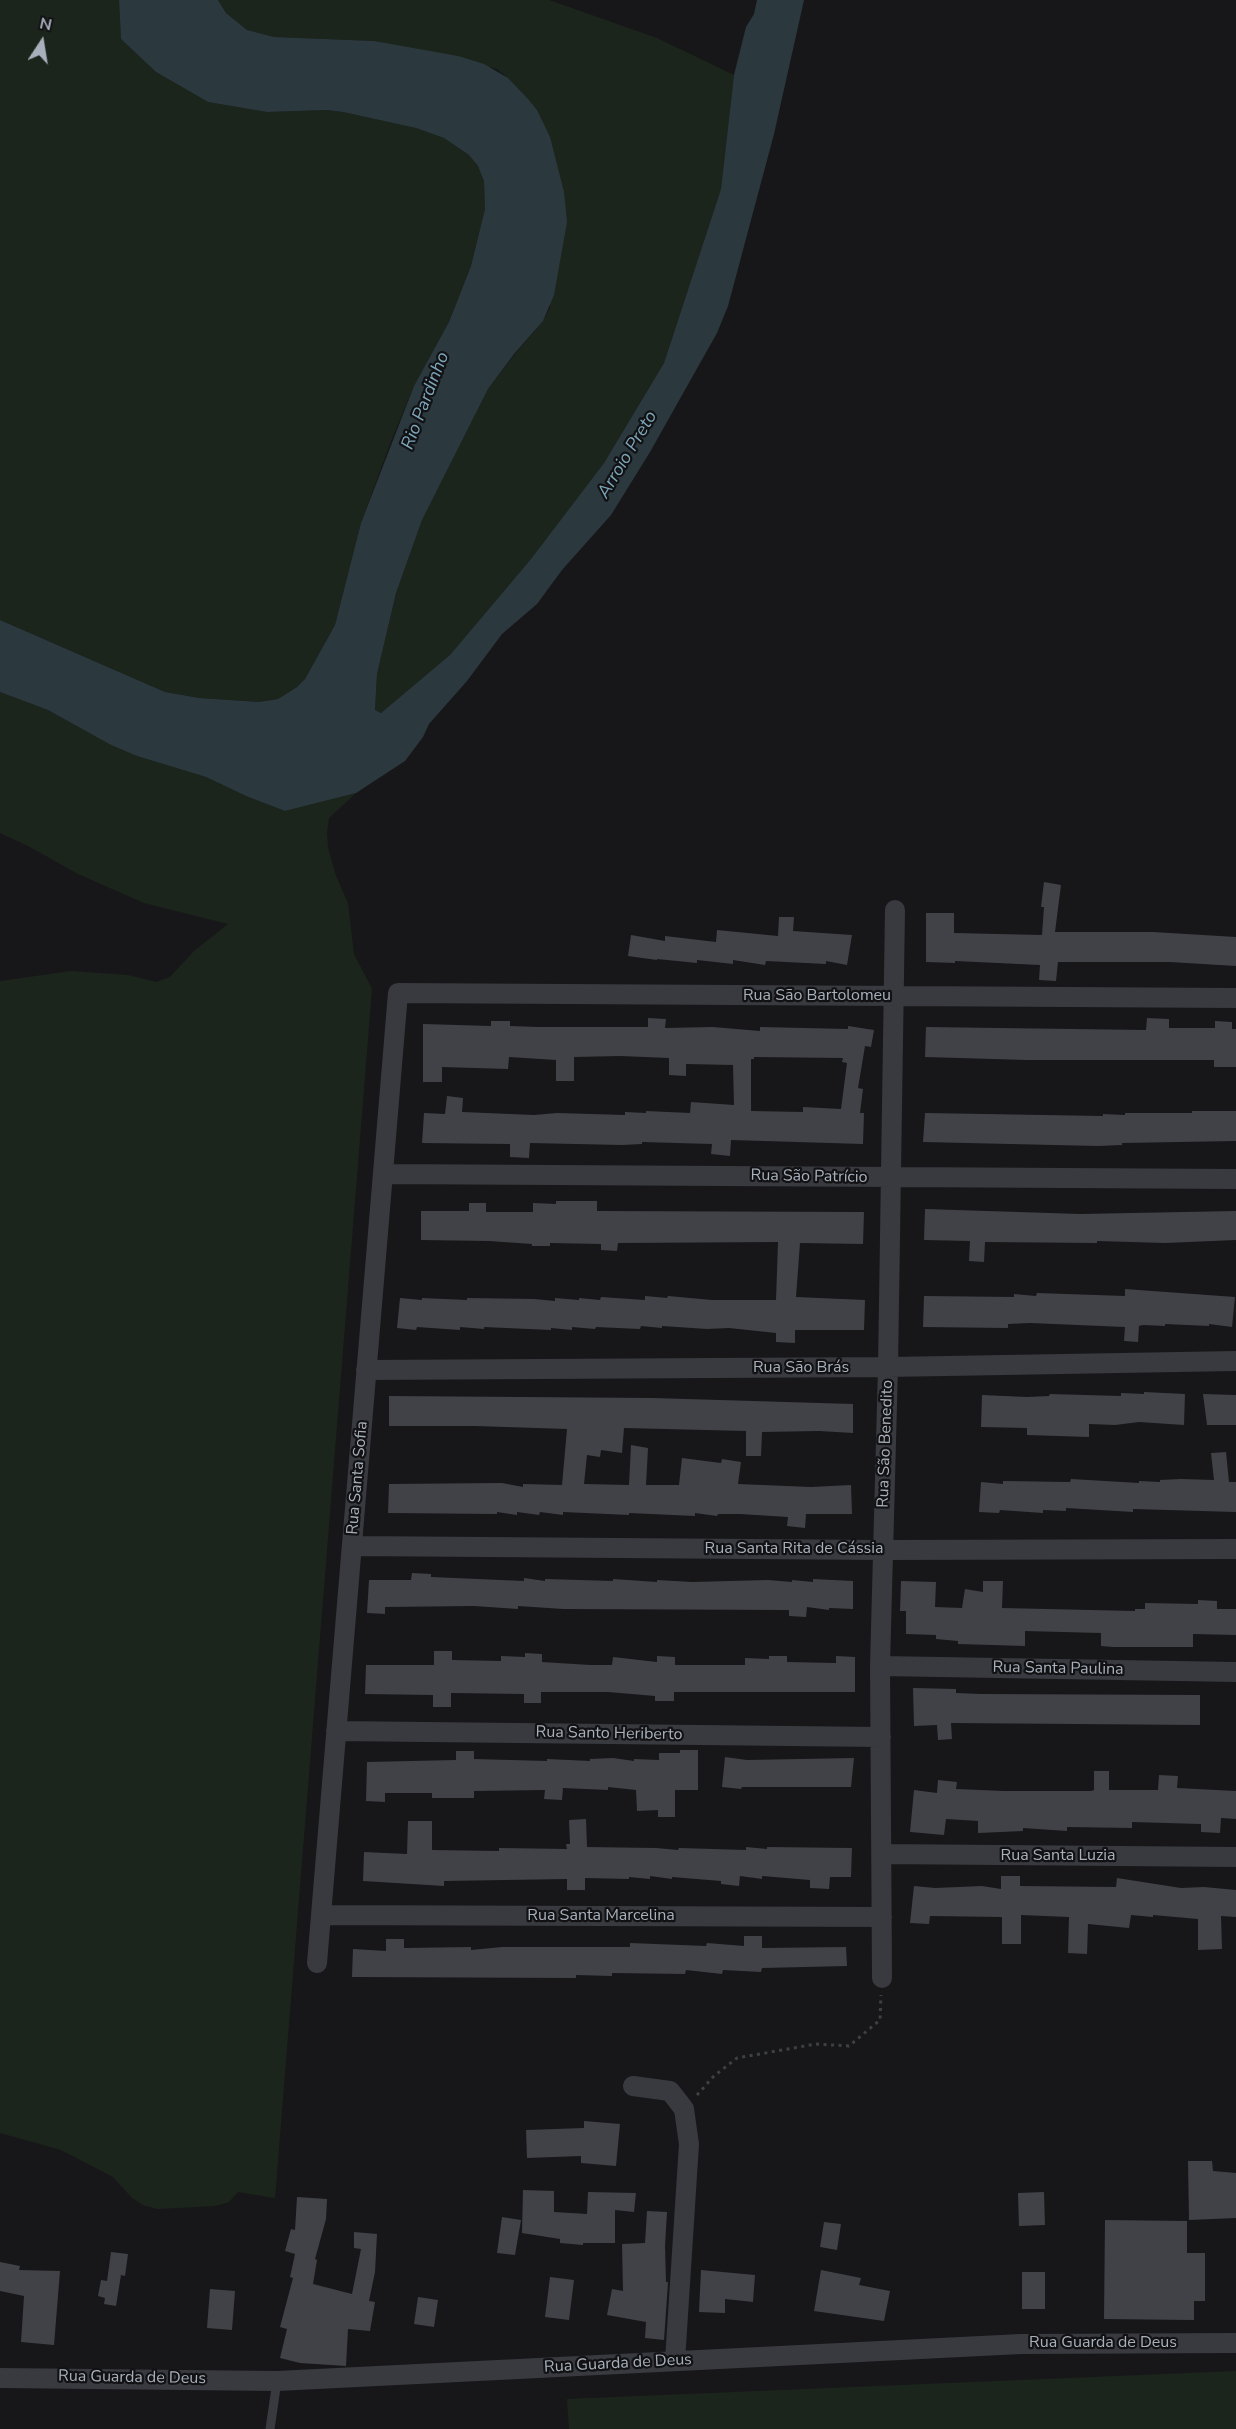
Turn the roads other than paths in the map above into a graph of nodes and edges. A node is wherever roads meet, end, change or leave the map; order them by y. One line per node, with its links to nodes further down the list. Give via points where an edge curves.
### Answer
1 (895, 910): 3 (street, Rua São Benedito)
2 (398, 993): 3 (street, Rua São Bartolomeu); 5 (street, Rua Santa Sofia)
3 (893, 996): 4 (street, Rua São Bartolomeu); 6 (street, Rua São Benedito)
4 (1236, 998)
5 (383, 1173): 6 (street, Rua São Patrício); 10 (street, Rua Santa Sofia)
6 (890, 1178): 7 (street, Rua São Patrício); 9 (street, Rua São Benedito)
7 (1236, 1179)
8 (1236, 1361): 9 (street, Rua São Brás)
9 (888, 1367): 10 (street, Rua São Brás); 13 (street, Rua São Benedito)
10 (366, 1370): 11 (street, Rua Santa Sofia)
11 (352, 1546): 13 (street, Rua Santa Rita de Cássia); 16 (street, Rua Santa Sofia)
12 (1236, 1549): 13 (street, Rua Santa Rita de Cássia)
13 (883, 1550): 14 (street, Rua São Benedito)
14 (880, 1666): 15 (street, Rua Santa Paulina); 17 (street, Rua São Benedito)
15 (1236, 1672)
16 (336, 1731): 17 (street, Rua Santo Heriberto); 20 (street, Rua Santa Sofia)
17 (881, 1737): 18 (street, Rua São Benedito)
18 (881, 1854): 19 (street, Rua Santa Luzia); 21 (street, Rua São Benedito)
19 (1236, 1857)
20 (321, 1915): 21 (street, Rua Santa Marcelina); 22 (street, Rua Santa Sofia)
21 (882, 1917): 23 (street, Rua São Benedito)
22 (317, 1963)
23 (882, 1978)
24 (633, 2086): 26 (street, via 670,2091 684,2109 689,2144)
25 (1236, 2343): 26 (street, Rua Guarda de Deus, via 1021,2344)
26 (675, 2361): 28 (street, Rua Guarda de Deus)
27 (0, 2378): 28 (street, Rua Guarda de Deus)
28 (277, 2381): 29 (lane)
29 (270, 2429)

